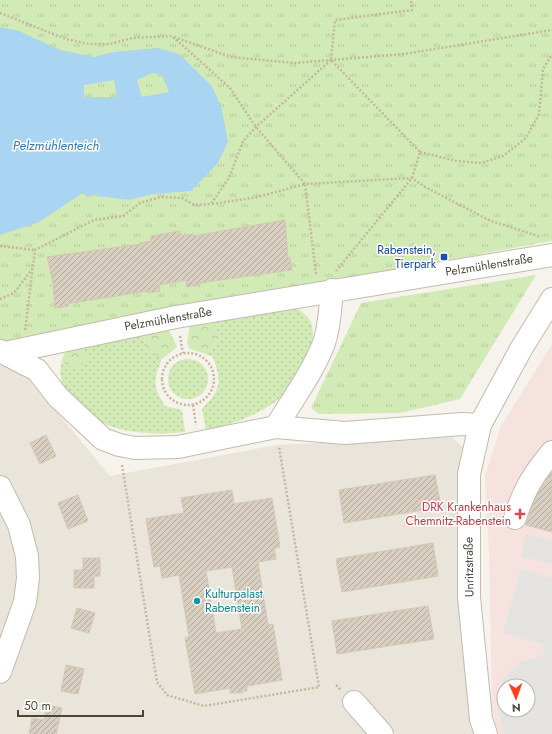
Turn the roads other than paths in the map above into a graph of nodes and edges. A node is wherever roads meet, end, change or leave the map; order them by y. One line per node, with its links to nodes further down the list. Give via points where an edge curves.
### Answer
1 (548, 246): 2 (street, Pelzmühlenstraße)
2 (325, 292): 4 (street, Pelzmühlenstraße, via 136,324); 6 (street, via 328,324 319,353)
3 (552, 299): 5 (street, Unritzstraße, via 521,349)
4 (9, 351): 6 (street, via 37,370 58,397 83,422 103,438 119,445 135,448 178,447)
5 (480, 425): 6 (street, via 462,424 345,433); 13 (street, Unritzstraße, via 468,474 469,597 481,719)
6 (276, 427)
7 (552, 452): 9 (street, via 534,474)
8 (0, 487): 10 (street, via 19,525 27,556 28,578 25,602)
9 (515, 518)
10 (0, 672)
11 (354, 702): 12 (street)
12 (382, 734)
13 (486, 734)

